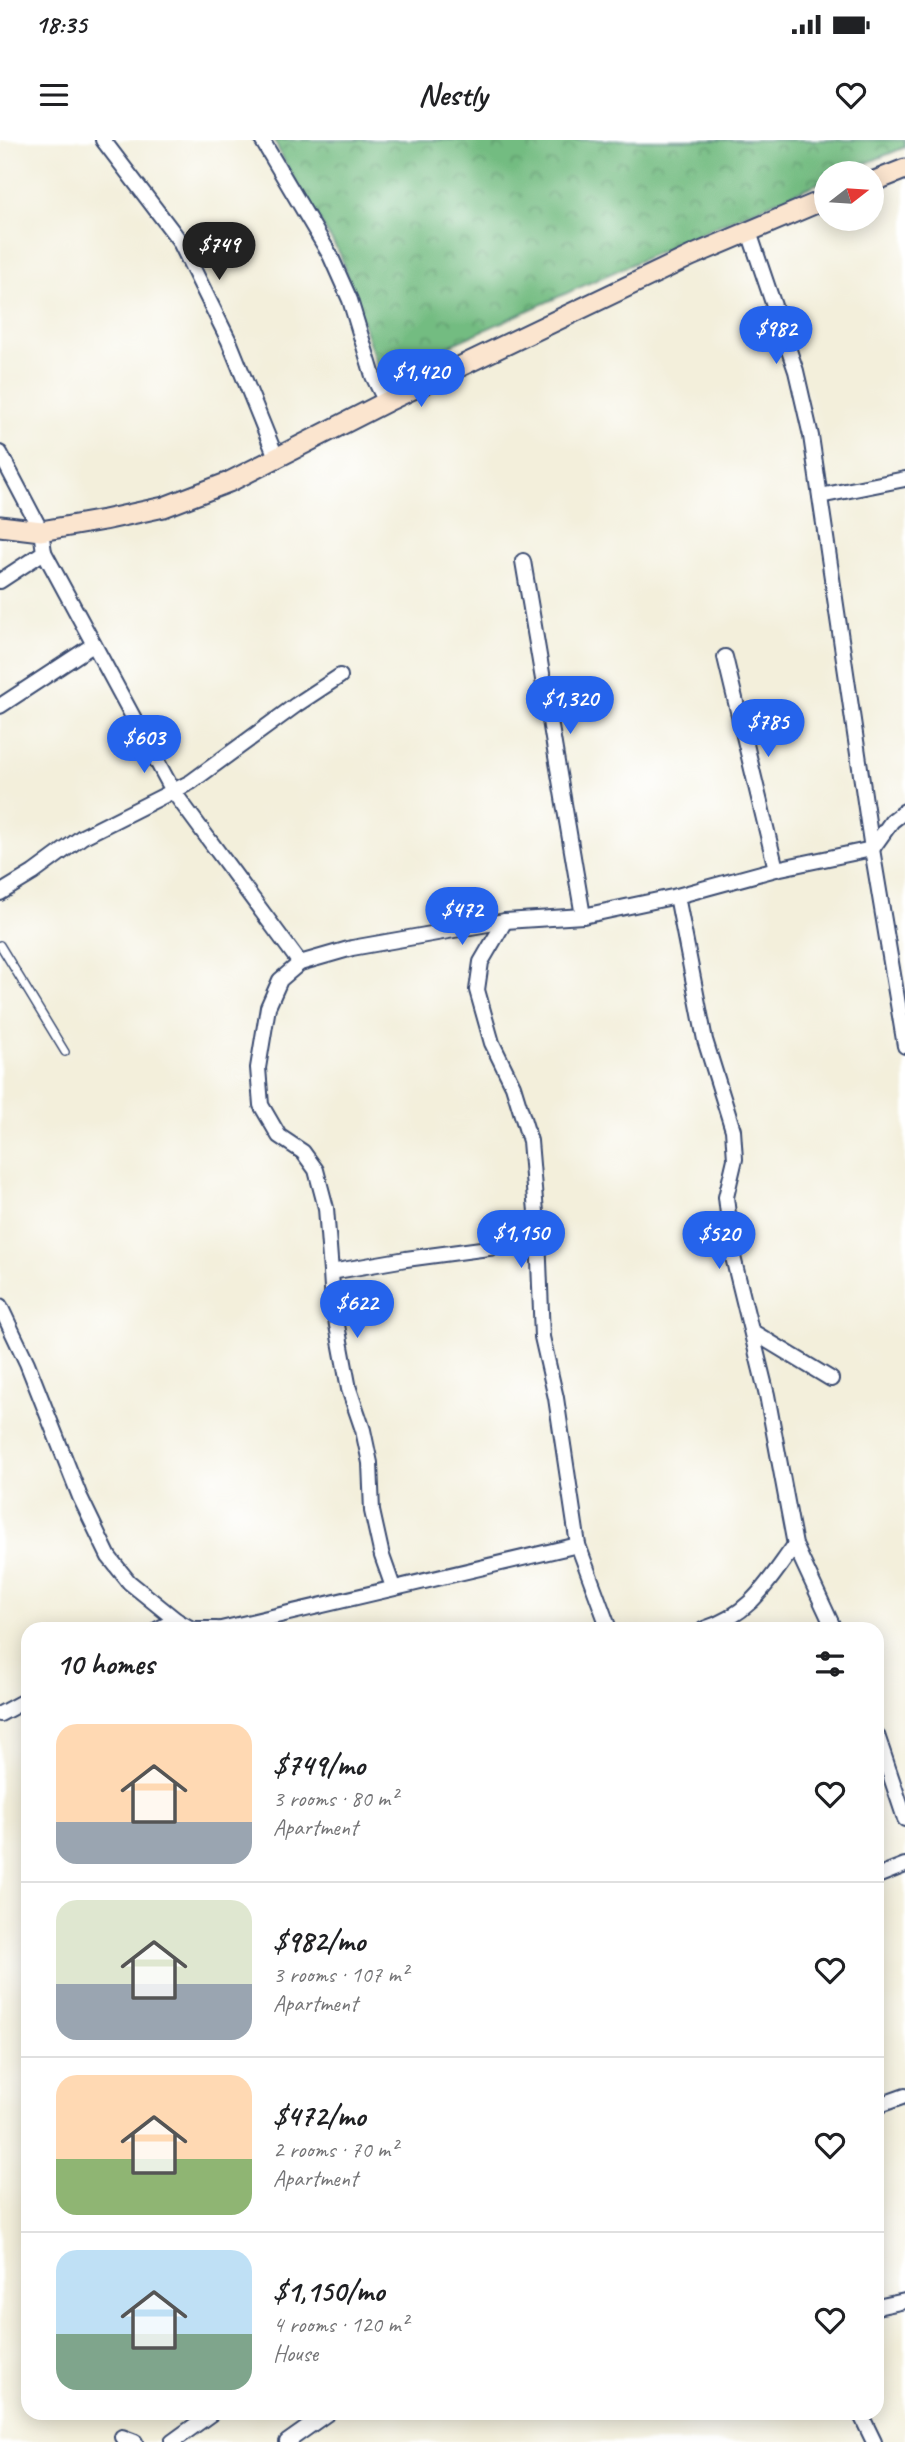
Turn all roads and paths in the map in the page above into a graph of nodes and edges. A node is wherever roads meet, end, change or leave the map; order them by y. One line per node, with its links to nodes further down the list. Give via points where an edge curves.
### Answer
1 (103, 140): 9 (street, via 179,240 229,341)
2 (262, 140): 7 (street, via 351,300 373,376)
3 (905, 169): 4 (street)
4 (884, 177)
5 (814, 204): 6 (street)
6 (749, 232): 7 (street); 11 (street, via 796,370)
7 (386, 402): 9 (street)
8 (0, 453): 13 (street)
9 (276, 457): 13 (street, via 229,482 164,507)
10 (905, 478): 11 (street)
11 (820, 496): 23 (street)
12 (0, 527): 13 (street)
13 (41, 531): 14 (street)
14 (44, 552): 16 (street); 17 (street)
15 (523, 562): 27 (street)
16 (0, 581)
17 (93, 645): 20 (street); 21 (street)
18 (725, 657): 24 (street)
19 (340, 676): 21 (street)
20 (0, 706)
21 (173, 791): 25 (street, via 82,837); 30 (street)
22 (905, 811): 23 (street)
23 (872, 849): 24 (street); 31 (street)
24 (776, 869): 26 (street)
25 (0, 893)
26 (677, 896): 27 (street); 36 (street, via 705,1040 733,1130 735,1159 726,1197 733,1257)
27 (583, 916): 28 (street)
28 (505, 921): 30 (street, via 352,948); 33 (street, via 481,962 478,990 492,1044 513,1086 530,1141)
29 (0, 945): 32 (lane)
30 (300, 962): 34 (street, via 280,980 268,1007 258,1068 261,1105 279,1136 303,1153 316,1170 326,1208)
31 (905, 1046)
32 (65, 1052)
33 (538, 1236): 34 (street, via 496,1247); 38 (street, via 542,1337)
34 (331, 1272): 40 (street, via 349,1389 370,1463 372,1511)
35 (0, 1306): 41 (street, via 109,1557 129,1582)
36 (753, 1332): 37 (street); 39 (street)
37 (831, 1378)
38 (578, 1545): 40 (street); 45 (street)
39 (795, 1545): 46 (street, via 747,1607); 47 (street)
40 (393, 1587): 44 (street)
41 (176, 1620): 42 (street); 43 (street)
42 (172, 1622)
43 (180, 1622)
44 (248, 1622)
45 (606, 1622)
46 (723, 1622)
47 (831, 1622)
48 (21, 1703): 49 (street)
49 (0, 1714)
50 (884, 1756): 51 (street)
51 (905, 1819)
52 (905, 1866): 53 (street)
53 (884, 1874)
54 (905, 2096): 55 (street)
55 (884, 2104)
56 (905, 2301): 57 (street)
57 (884, 2306)
58 (202, 2420): 61 (street)
59 (318, 2420): 62 (street)
60 (863, 2420): 63 (street)
61 (172, 2442)
62 (287, 2442)
63 (874, 2442)

